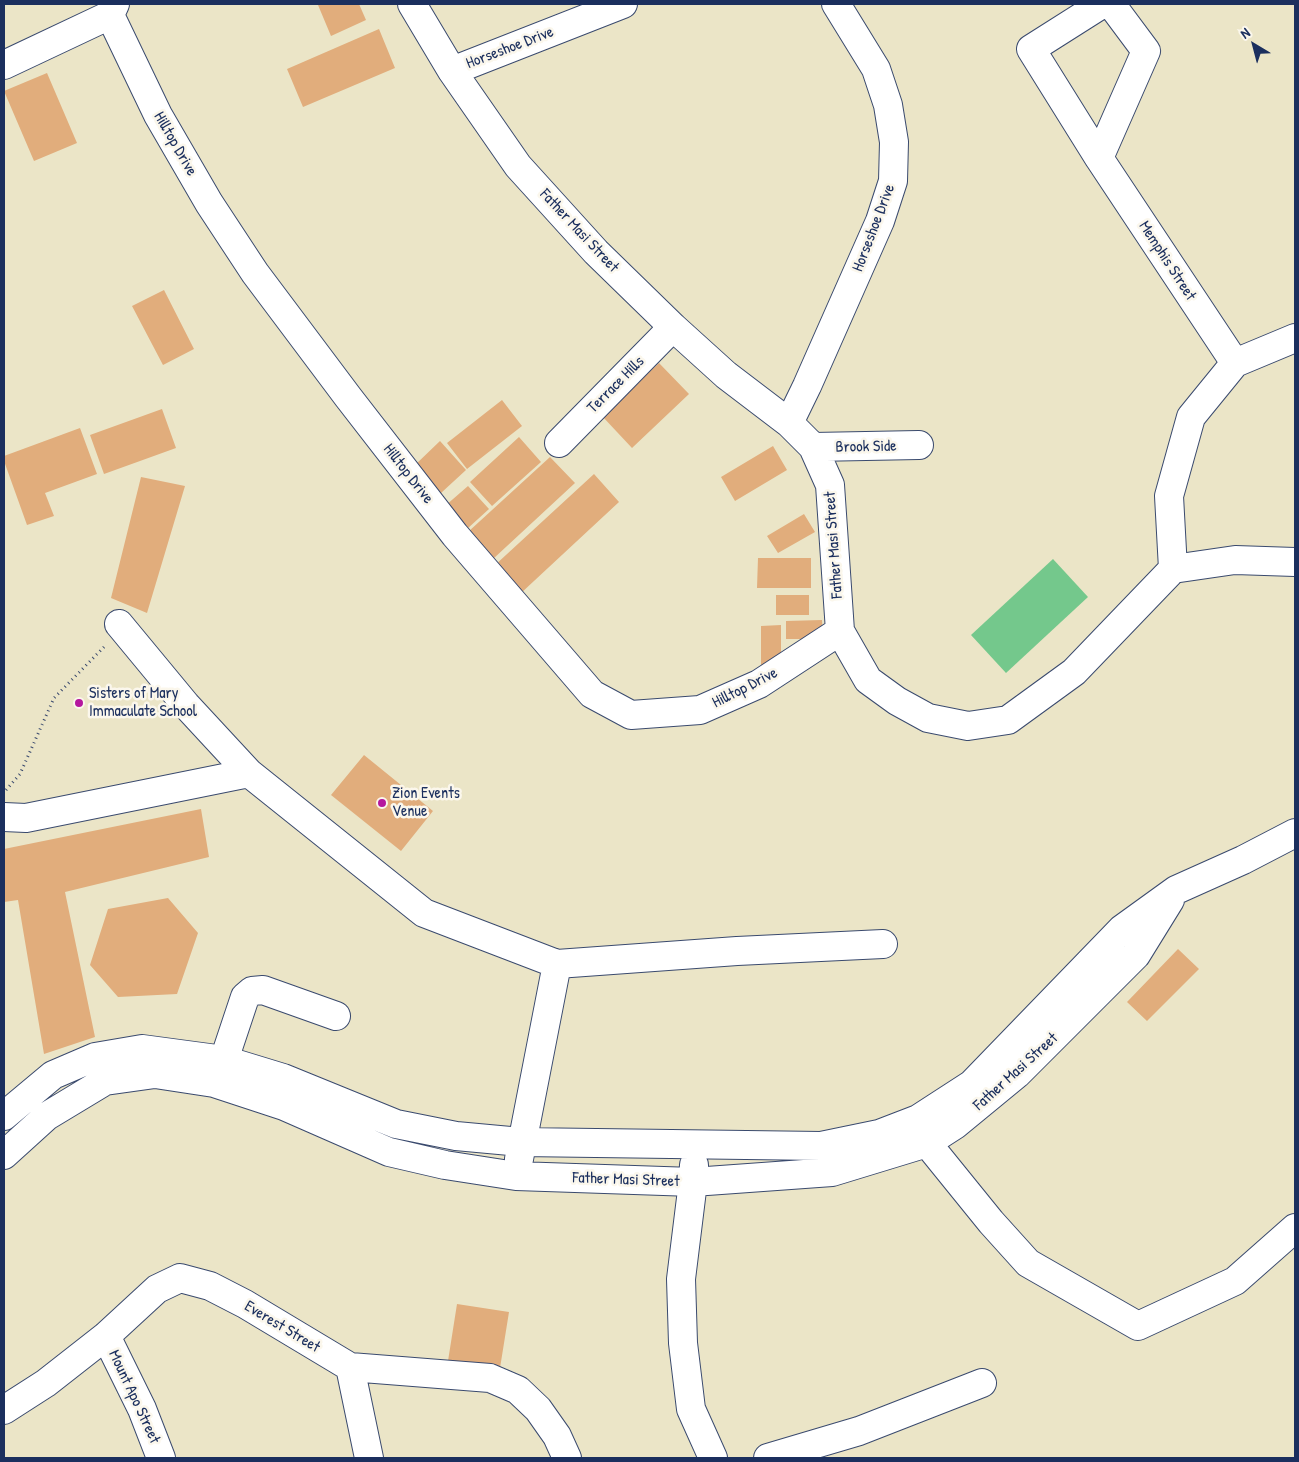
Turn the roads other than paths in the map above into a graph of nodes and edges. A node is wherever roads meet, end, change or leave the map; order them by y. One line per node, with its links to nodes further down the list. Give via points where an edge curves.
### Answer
1 (412, 4): 8 (street, Father Masi Street)
2 (623, 4): 8 (street, Horseshoe Drive)
3 (836, 4): 13 (street, Horseshoe Drive, via 876,68 888,105 894,142 894,181 880,221)
4 (1102, 4): 9 (street, Memphis Street, via 1031,49)
5 (1111, 4): 9 (street, via 1146,51)
6 (113, 10): 7 (street); 20 (street, Hilltop Drive, via 158,116 209,203 255,272 455,535 592,694 631,715 700,710 759,684)
7 (4, 64)
8 (452, 71): 10 (street, Father Masi Street, via 518,166 596,252)
9 (1099, 158): 12 (street, Memphis Street)
10 (673, 327): 13 (street, Father Masi Street, via 726,375); 14 (street, Terrace Hills)
11 (1295, 338): 12 (street)
12 (1235, 363): 18 (street, via 1191,417 1169,496)
13 (789, 423): 16 (street, Father Masi Street)
14 (559, 443)
15 (919, 445): 16 (street, Brook Side)
16 (813, 447): 20 (street, Father Masi Street, via 830,485)
17 (1295, 562): 18 (street, via 1234,560)
18 (1173, 568): 20 (street, Father Masi Street, via 1074,672 1008,720 968,726 928,718 868,680)
19 (119, 624): 21 (street, via 186,705)
20 (840, 631)
21 (249, 773): 22 (street, via 26,818); 25 (street, via 424,913)
22 (4, 817)
23 (1295, 833): 29 (street, Father Masi Street, via 1176,890 1122,929)
24 (884, 944): 25 (street)
25 (557, 964): 30 (street)
26 (336, 1016): 27 (street, via 263,990 252,991 245,997)
27 (224, 1060): 28 (street, Father Masi Street, via 142,1049 95,1057 53,1074); 30 (street, Father Masi Street, via 283,1078 396,1124 456,1136)
28 (4, 1116)
29 (923, 1131): 31 (street, Father Masi Street, via 879,1134 821,1146); 34 (street, Father Masi Street, via 832,1172); 35 (street, via 991,1222 1028,1263 1138,1326 1235,1281)
30 (521, 1142): 31 (street, Father Masi Street); 33 (street)
31 (695, 1143): 34 (street)
32 (4, 1155): 33 (street, Father Masi Street, via 47,1116 105,1081 155,1074 214,1083 275,1103 390,1152)
33 (516, 1176): 34 (street, Father Masi Street)
34 (693, 1182): 44 (street, via 681,1279 683,1343 692,1409)
35 (1295, 1228)
36 (106, 1336): 37 (street, Everest Street, via 157,1289 180,1278 210,1286 246,1304); 39 (street, Everest Street, via 46,1383); 41 (street, Mount Apo Street, via 142,1409)
37 (350, 1367): 42 (street); 43 (street, Everest Street, via 490,1378 518,1390 538,1409)
38 (982, 1382): 40 (street, via 860,1431)
39 (4, 1410)
40 (841, 1447): 45 (street)
41 (161, 1458)
42 (369, 1458)
43 (568, 1458)
44 (713, 1458)
45 (768, 1458)

